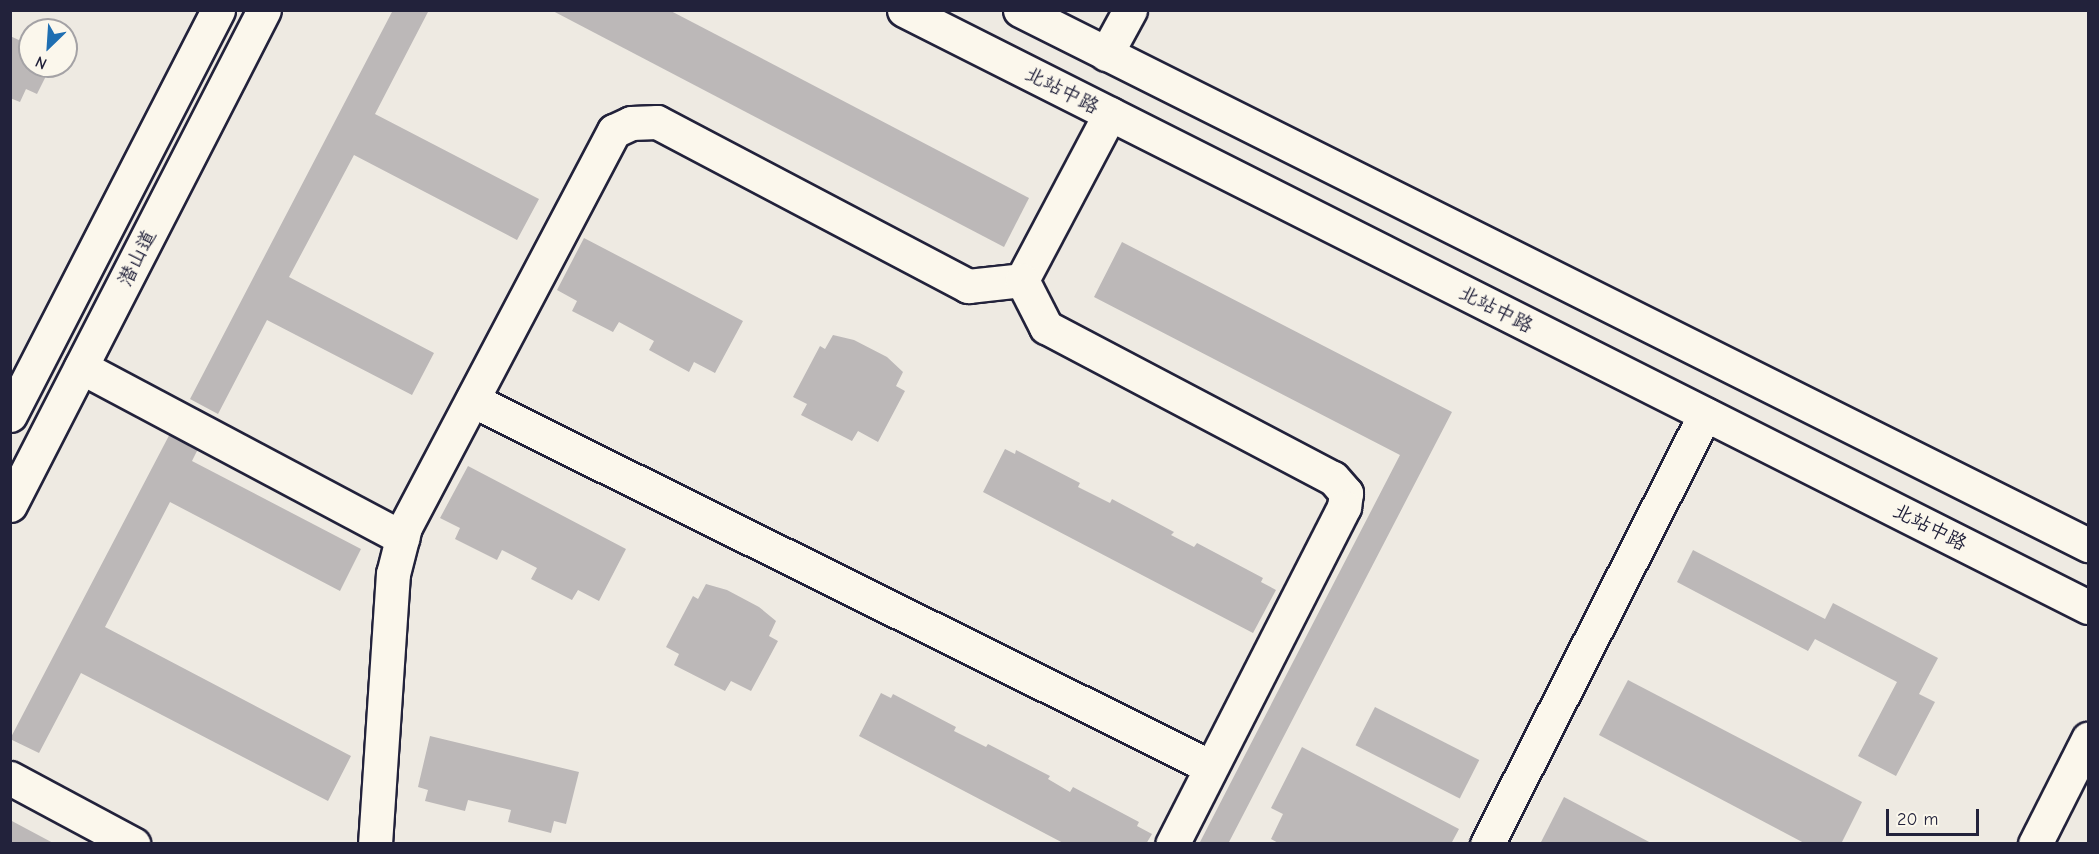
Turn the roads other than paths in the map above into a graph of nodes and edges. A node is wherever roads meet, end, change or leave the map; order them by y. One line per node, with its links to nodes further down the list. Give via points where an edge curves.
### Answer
1 (218, 10): 12 (main road, 潜山道)
2 (264, 10): 9 (main road, 潜山道)
3 (904, 10): 7 (main road, 北站中路)
4 (1020, 10): 6 (main road)
5 (1130, 10): 6 (main road)
6 (1106, 54): 15 (main road)
7 (1110, 114): 8 (main road); 11 (main road, 北站中路)
8 (1022, 280): 10 (main road, via 968,286 657,122 631,123 614,131); 18 (main road, via 1046,327 1333,478 1346,493 1344,507)
9 (81, 367): 13 (main road, 潜山道); 14 (main road)
10 (472, 400): 14 (main road); 18 (main road)
11 (1705, 414): 16 (main road, 北站中路); 23 (main road)
12 (10, 415)
13 (10, 505)
14 (402, 538): 21 (main road, via 393,574)
15 (2088, 545)
16 (2088, 607)
17 (2088, 739): 24 (main road)
18 (1212, 767): 22 (main road)
19 (10, 778): 20 (main road)
20 (133, 843)
21 (375, 843)
22 (1172, 843)
23 (1486, 843)
24 (2035, 843)

